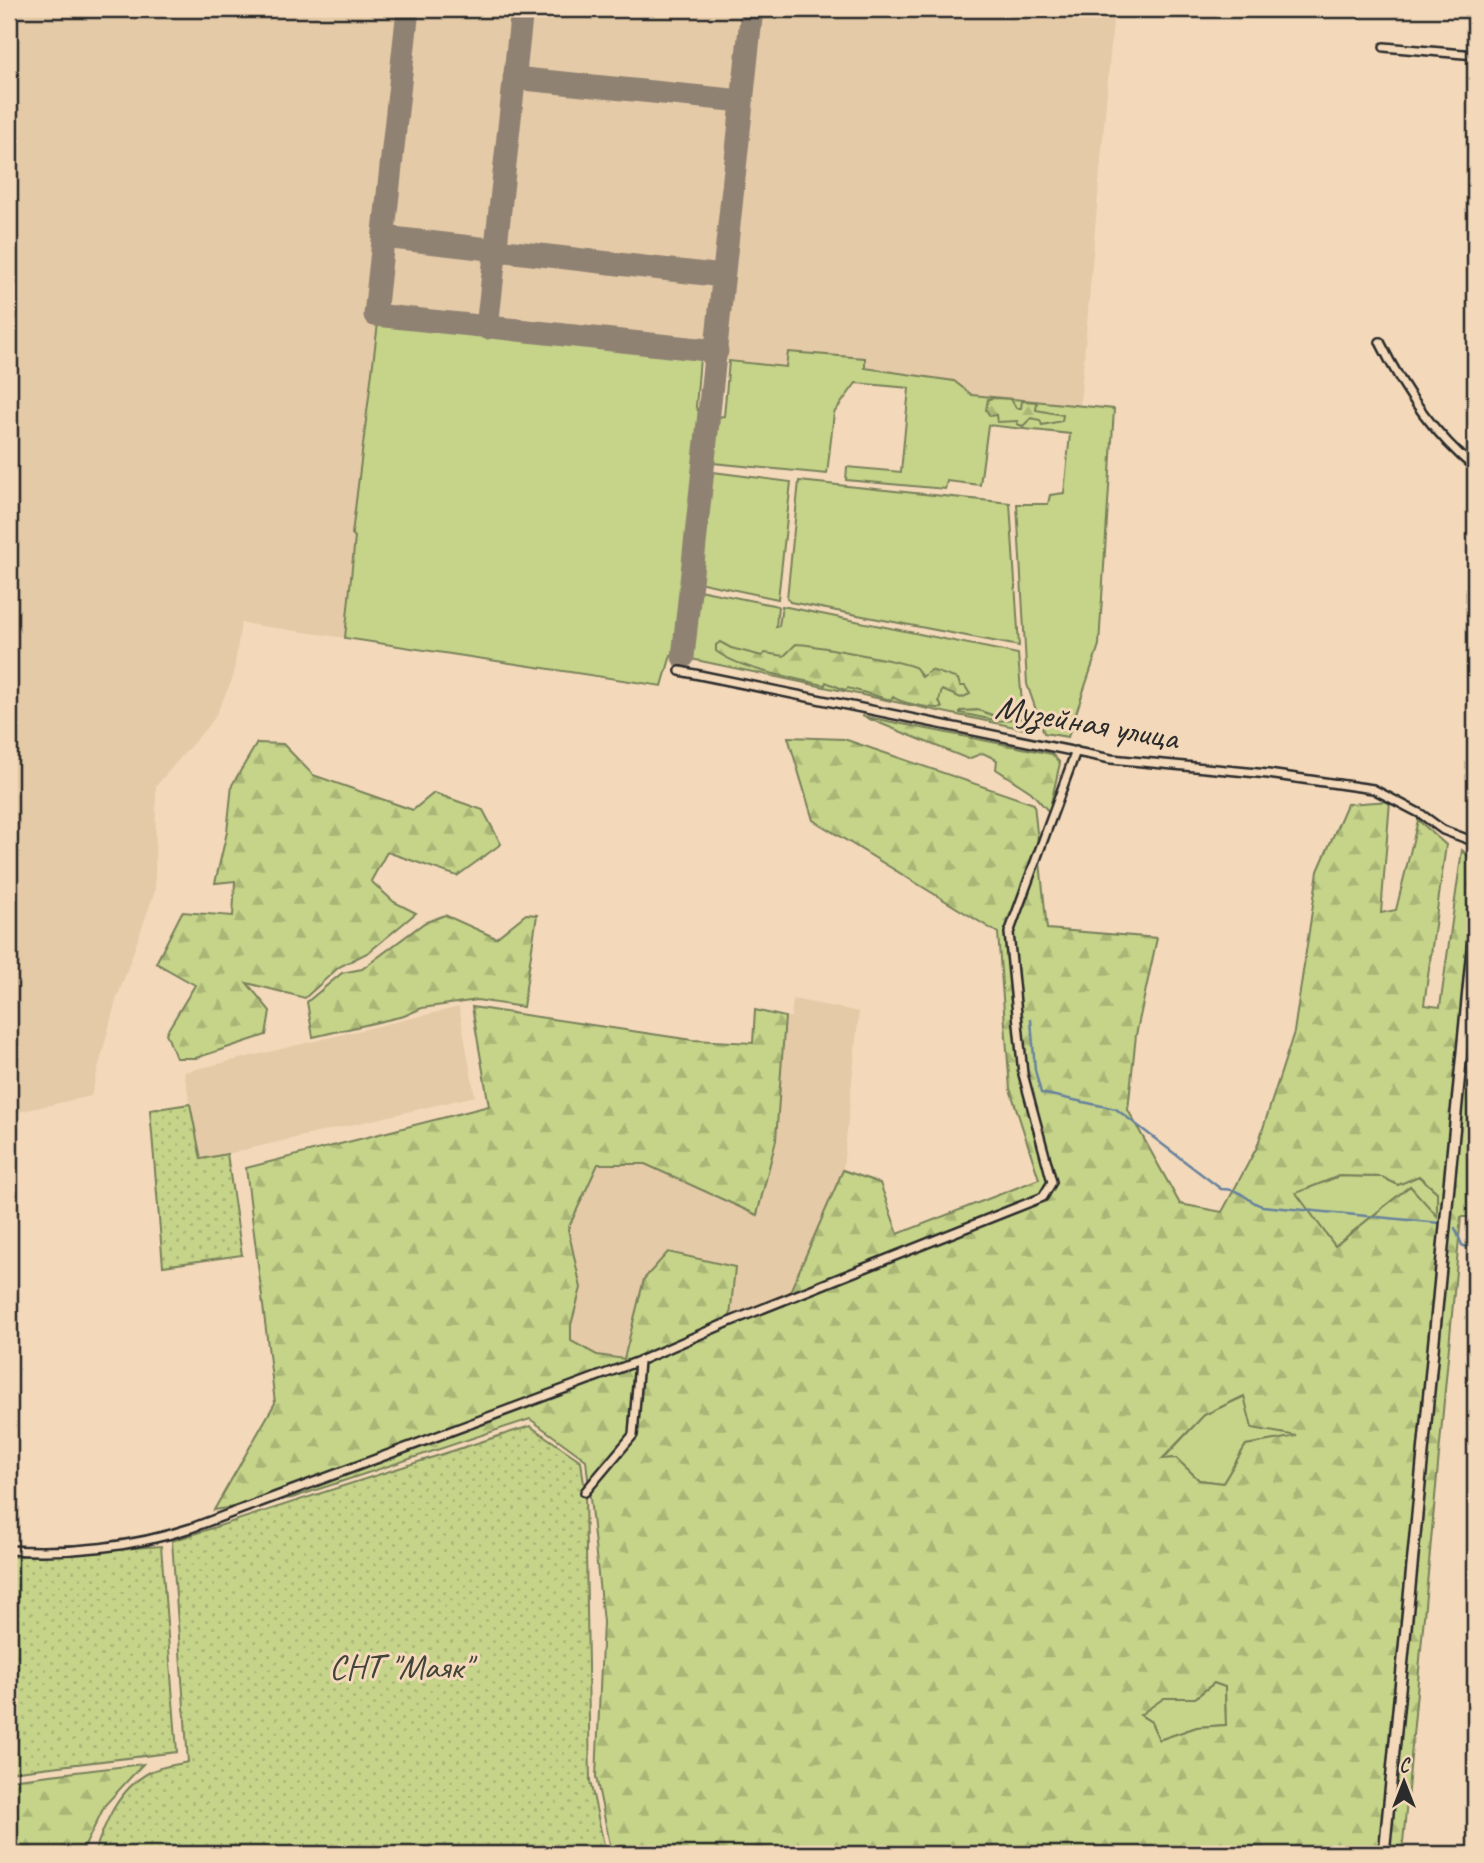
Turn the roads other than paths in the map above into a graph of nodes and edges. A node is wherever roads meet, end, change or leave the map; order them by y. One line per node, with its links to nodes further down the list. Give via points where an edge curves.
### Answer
1 (1384, 47): 2 (street)
2 (1475, 55)
3 (1380, 342): 4 (street, via 1421,409)
4 (1475, 468)
5 (680, 671): 6 (street, Музейная улица)
6 (1076, 751): 7 (street, Музейная улица, via 1373,789 1443,830); 9 (street, via 1009,933 1023,1074 1052,1181 1043,1197)
7 (1475, 842)
8 (1475, 918): 12 (street)
9 (639, 1362): 10 (street, via 633,1435); 11 (street, via 165,1536 100,1547)
10 (584, 1492)
11 (9, 1550)
12 (1384, 1854)

